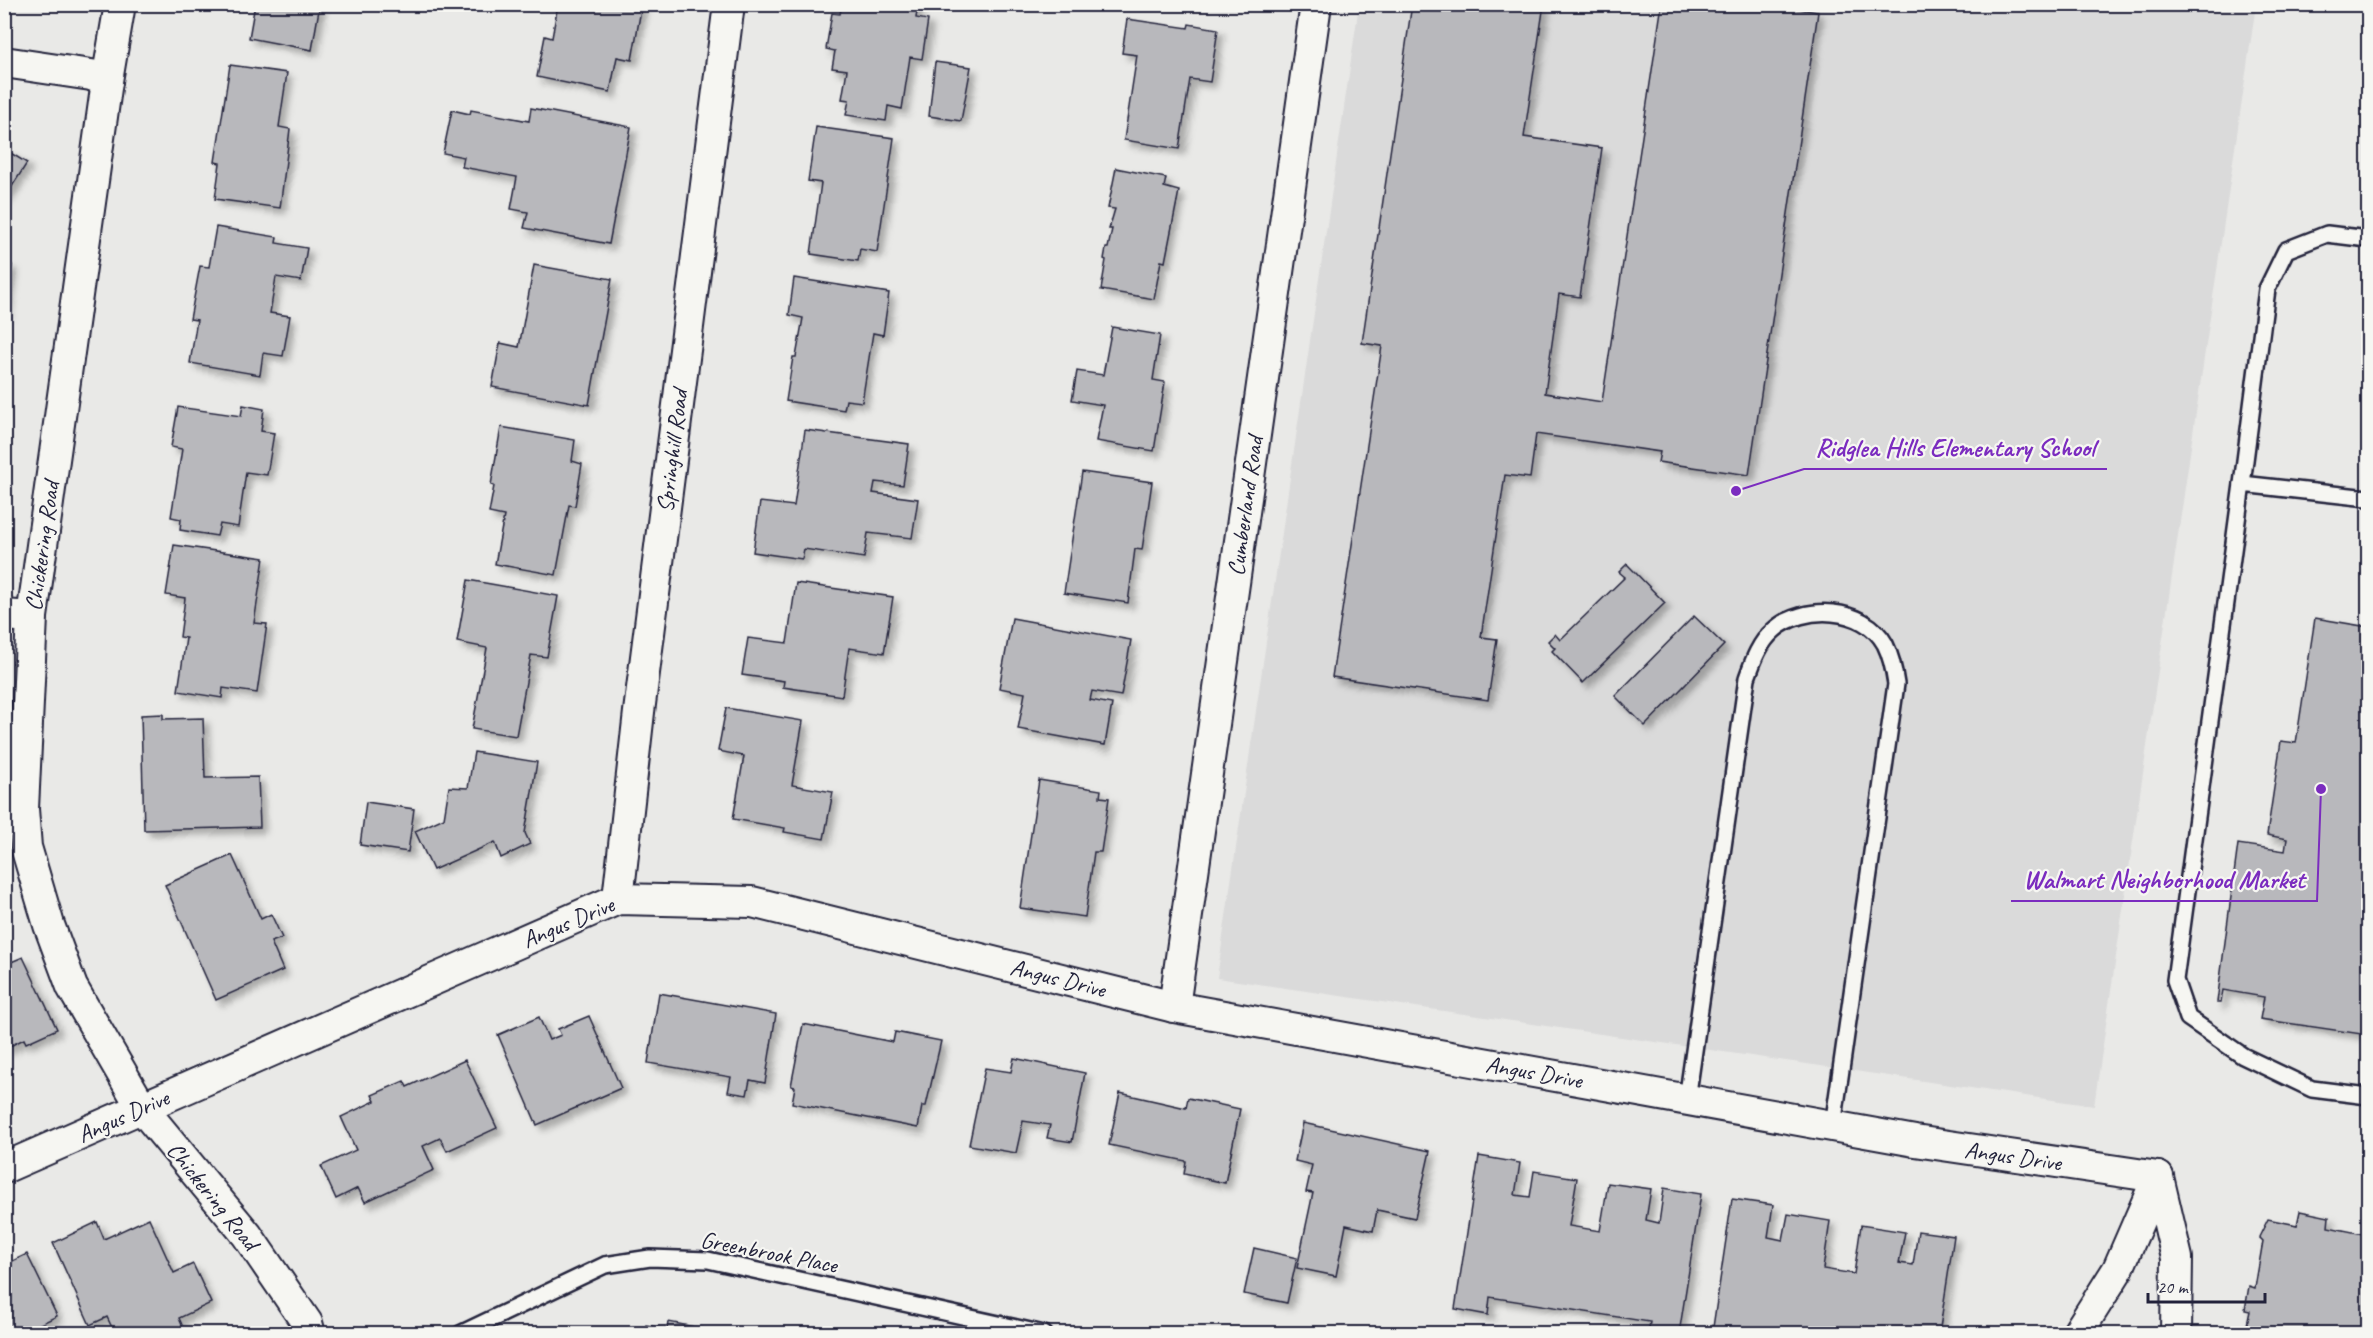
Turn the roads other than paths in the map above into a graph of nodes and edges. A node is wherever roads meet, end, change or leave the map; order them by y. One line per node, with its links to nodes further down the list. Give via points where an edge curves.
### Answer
1 (120, 4): 5 (street, Chickering Road)
2 (729, 4): 10 (street, Springhill Road)
3 (1316, 4): 11 (street, Cumberland Road)
4 (4, 62): 5 (street)
5 (107, 81): 9 (street, Chickering Road)
6 (2368, 239): 7 (lane, via 2327,234 2286,250 2268,289)
7 (2242, 483): 8 (lane); 12 (lane, via 2175,980 2188,1018 2243,1056 2312,1089)
8 (2368, 498)
9 (18, 616): 14 (street, Chickering Road, via 26,847 72,987)
10 (618, 899): 11 (street, Angus Drive, via 752,902); 14 (street, Angus Drive)
11 (1174, 1007): 13 (street, Angus Drive)
12 (2368, 1096)
13 (1686, 1100): 15 (street, Angus Drive); 15 (lane, via 1747,678 1756,652 1772,631 1790,618 1811,613 1850,617 1869,627 1884,642 1896,684)
14 (142, 1108): 16 (street, Angus Drive); 18 (street, Chickering Road, via 247,1235 307,1323)
15 (1833, 1126): 17 (street, Angus Drive)
16 (4, 1168)
17 (2158, 1177): 21 (street, via 2118,1269); 22 (street, via 2177,1258)
18 (310, 1334)
19 (460, 1334): 20 (lane, Greenbrook Place, via 604,1265 650,1258 708,1260)
20 (1044, 1334)
21 (2076, 1334)
22 (2176, 1334)

